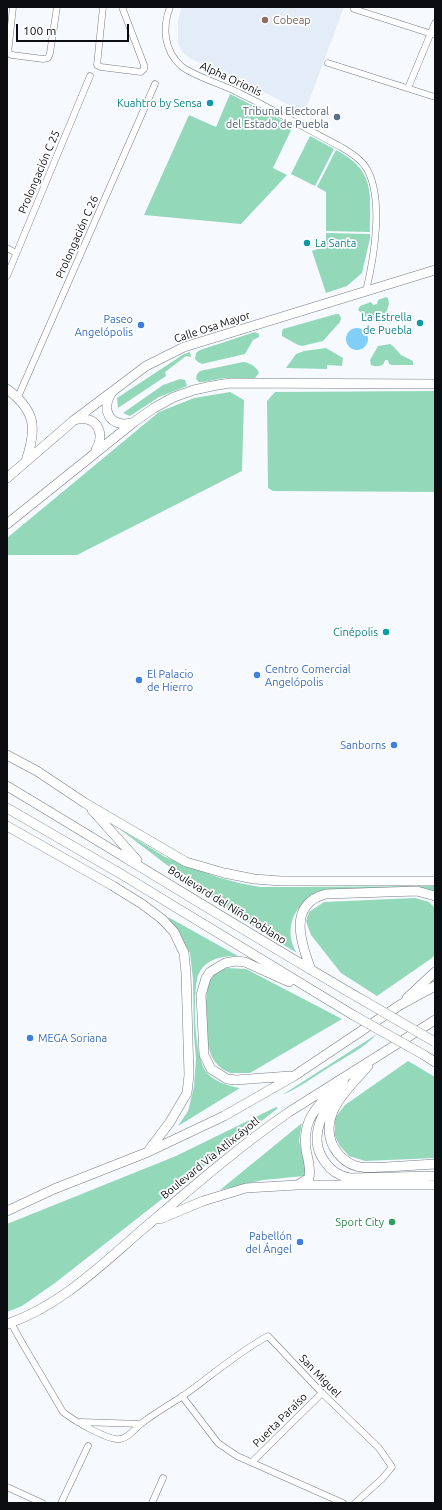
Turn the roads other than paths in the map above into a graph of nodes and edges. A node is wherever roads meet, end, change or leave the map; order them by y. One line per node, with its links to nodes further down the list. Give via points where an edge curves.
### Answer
1 (13, 7): 9 (street)
2 (57, 7): 9 (street, via 48,58)
3 (104, 7): 4 (street, via 97,64 101,67 141,72 144,65)
4 (122, 7)
5 (170, 7): 19 (street, Alpha Orionis, via 165,31 169,50 182,66 341,147 353,154 367,169 376,201 374,246)
6 (354, 9): 8 (street)
7 (435, 23): 8 (street)
8 (433, 34): 13 (street)
9 (8, 53)
10 (328, 63): 13 (street)
11 (90, 76): 16 (street, Prolongación C 25)
12 (155, 84): 23 (street, Prolongación C 26)
13 (408, 88): 14 (street)
14 (435, 97)
15 (7, 248): 16 (street)
16 (16, 252): 18 (street, Prolongación C 25)
17 (435, 270): 19 (main road, Calle Osa Mayor)
18 (7, 276)
19 (366, 291): 22 (main road, Calle Osa Mayor, via 184,347 146,366)
20 (435, 384): 25 (main road, via 230,383 194,390 174,398)
21 (7, 389): 23 (main road)
22 (114, 390): 24 (main road, Calle Osa Mayor); 25 (main road, via 106,404 108,415 120,424)
23 (18, 398): 27 (main road, via 30,413 33,426 32,444)
24 (73, 421): 26 (main road, via 86,419 97,426 101,437); 27 (main road, Calle Osa Mayor)
25 (134, 422): 26 (main road)
26 (96, 452): 29 (main road)
27 (26, 463): 28 (main road, Calle Osa Mayor)
28 (7, 478)
29 (9, 520)
30 (7, 754): 32 (main road)
31 (7, 786): 37 (main road, Boulevard del Niño Poblano)
32 (85, 803): 37 (main road); 38 (main road, via 186,862 224,874 281,881)
33 (7, 808): 43 (main road)
34 (7, 826): 35 (main road)
35 (22, 835): 36 (main road); 51 (main road, via 142,904 174,932 184,953 187,1093)
36 (7, 836)
37 (145, 868): 40 (main road, Boulevard del Niño Poblano)
38 (435, 881)
39 (435, 896): 40 (main road, via 417,891 317,896 309,901 303,912 300,927)
40 (311, 970): 46 (main road, Boulevard del Niño Poblano, bridge)
41 (435, 971): 44 (main road)
42 (435, 986): 44 (main road, Boulevard Vía Atlixcáyotl)
43 (326, 998): 48 (main road, bridge); 49 (main road, via 245,962 225,963 210,972 206,978 201,995 204,1055 211,1069 227,1079 236,1080)
44 (400, 1005): 49 (main road, Boulevard Vía Atlixcáyotl)
45 (435, 1020): 47 (main road, Boulevard Vía Atlixcáyotl)
46 (435, 1042)
47 (376, 1057): 50 (main road, Boulevard Vía Atlixcáyotl); 52 (main road, via 333,1109 329,1130 335,1150 345,1161 356,1166)
48 (435, 1062)
49 (294, 1076): 51 (main road, Boulevard Vía Atlixcáyotl, via 224,1116)
50 (342, 1079): 53 (main road, via 317,1127 319,1152 328,1167 342,1177 350,1178); 54 (main road, via 312,1114 307,1125 306,1149 310,1173 309,1178); 57 (main road, Boulevard Vía Atlixcáyotl, via 267,1127)
51 (148, 1152): 56 (main road, via 54,1189)
52 (435, 1164)
53 (435, 1176)
54 (297, 1185): 55 (main road); 57 (main road, via 246,1188 203,1201)
55 (435, 1185)
56 (7, 1211)
57 (150, 1223): 58 (main road, Boulevard Vía Atlixcáyotl, via 64,1295)
58 (9, 1323): 61 (street, San Miguel, via 63,1412)
59 (322, 1393): 60 (street, San Miguel, via 268,1336); 64 (street, Puerta Paraíso); 71 (street, San Miguel, via 380,1448 392,1467)
60 (182, 1396): 62 (street, San Miguel); 64 (street, via 218,1443 237,1456)
61 (79, 1422): 62 (street); 62 (street, San Miguel, via 105,1436 121,1440 128,1437)
62 (141, 1424)
63 (88, 1446): 68 (street)
64 (252, 1462): 70 (street)
65 (163, 1478): 69 (street)
66 (7, 1487): 67 (street)
67 (42, 1503)
68 (61, 1503)
69 (152, 1503)
70 (343, 1503)
71 (355, 1503)

